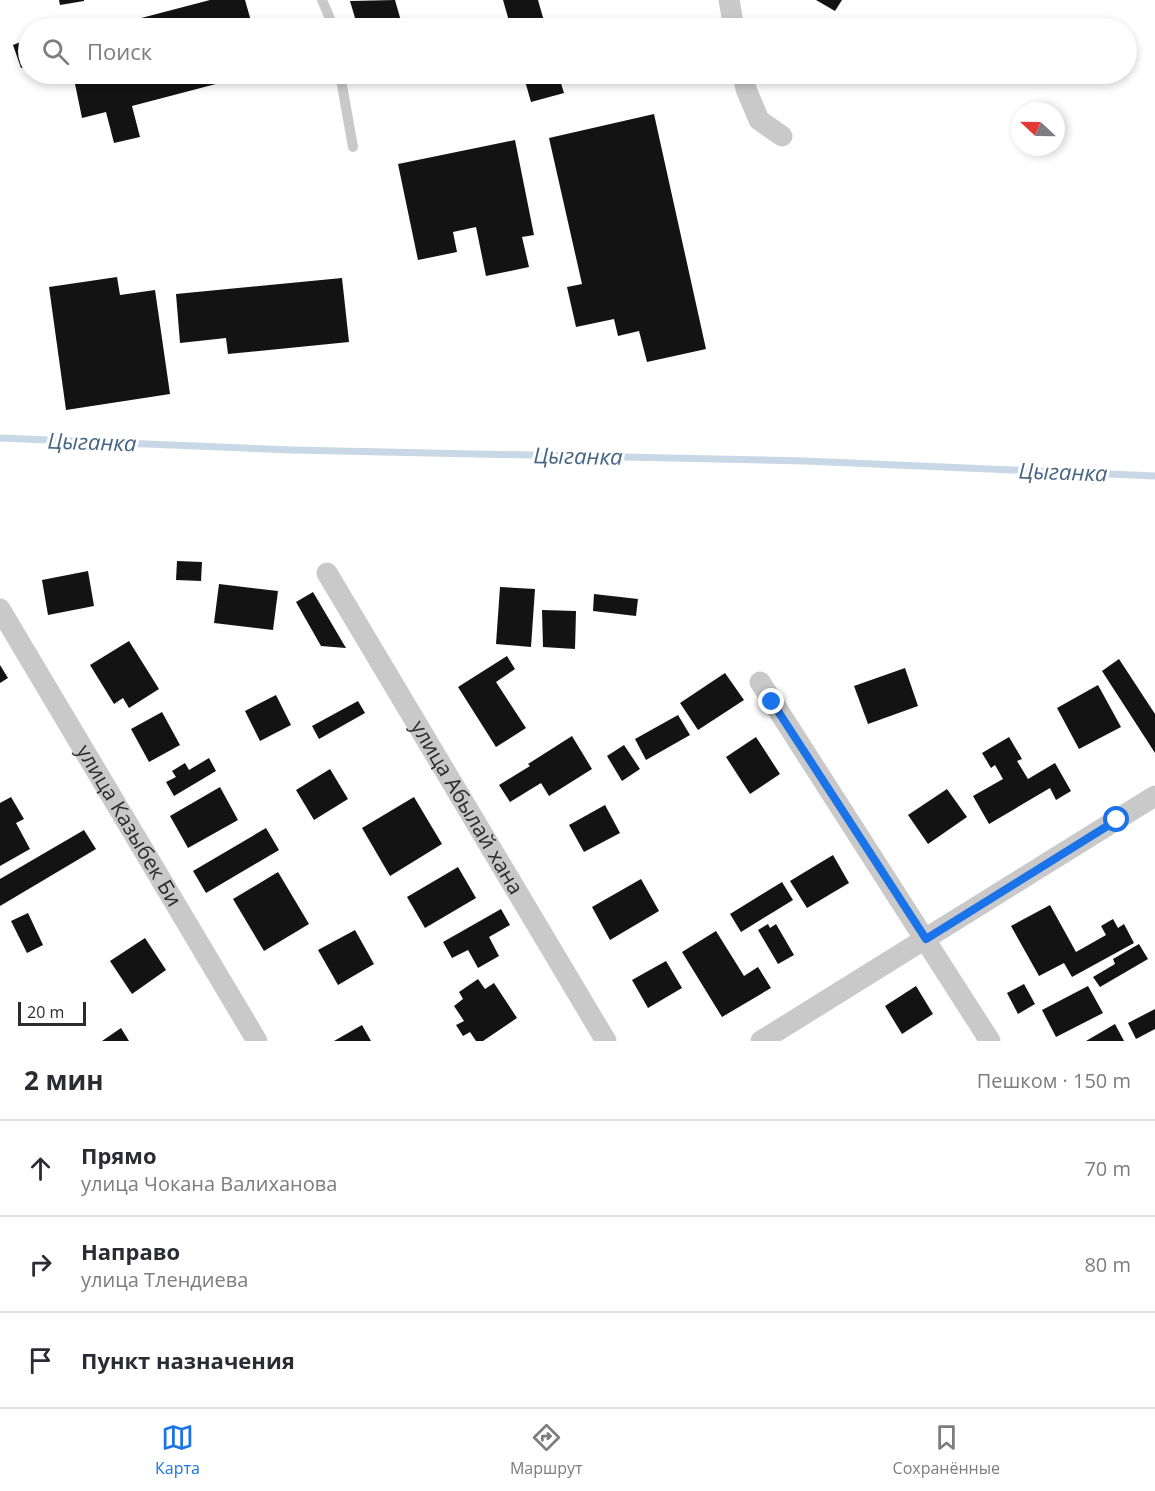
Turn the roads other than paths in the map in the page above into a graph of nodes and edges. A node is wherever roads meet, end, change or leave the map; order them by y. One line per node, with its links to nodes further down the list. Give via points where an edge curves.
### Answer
1 (322, 0): 3 (lane)
2 (729, 0): 4 (street)
3 (330, 18)
4 (732, 18)
5 (342, 84): 8 (lane)
6 (745, 84): 7 (street, via 759,120)
7 (782, 136)
8 (353, 147)
9 (327, 573): 15 (street, улица Абылай хана)
10 (0, 609): 14 (street, улица Казыбек Би)
11 (760, 682): 13 (street)
12 (1155, 796): 13 (street)
13 (926, 939): 16 (street); 17 (street)
14 (257, 1041)
15 (606, 1041)
16 (761, 1041)
17 (990, 1041)

